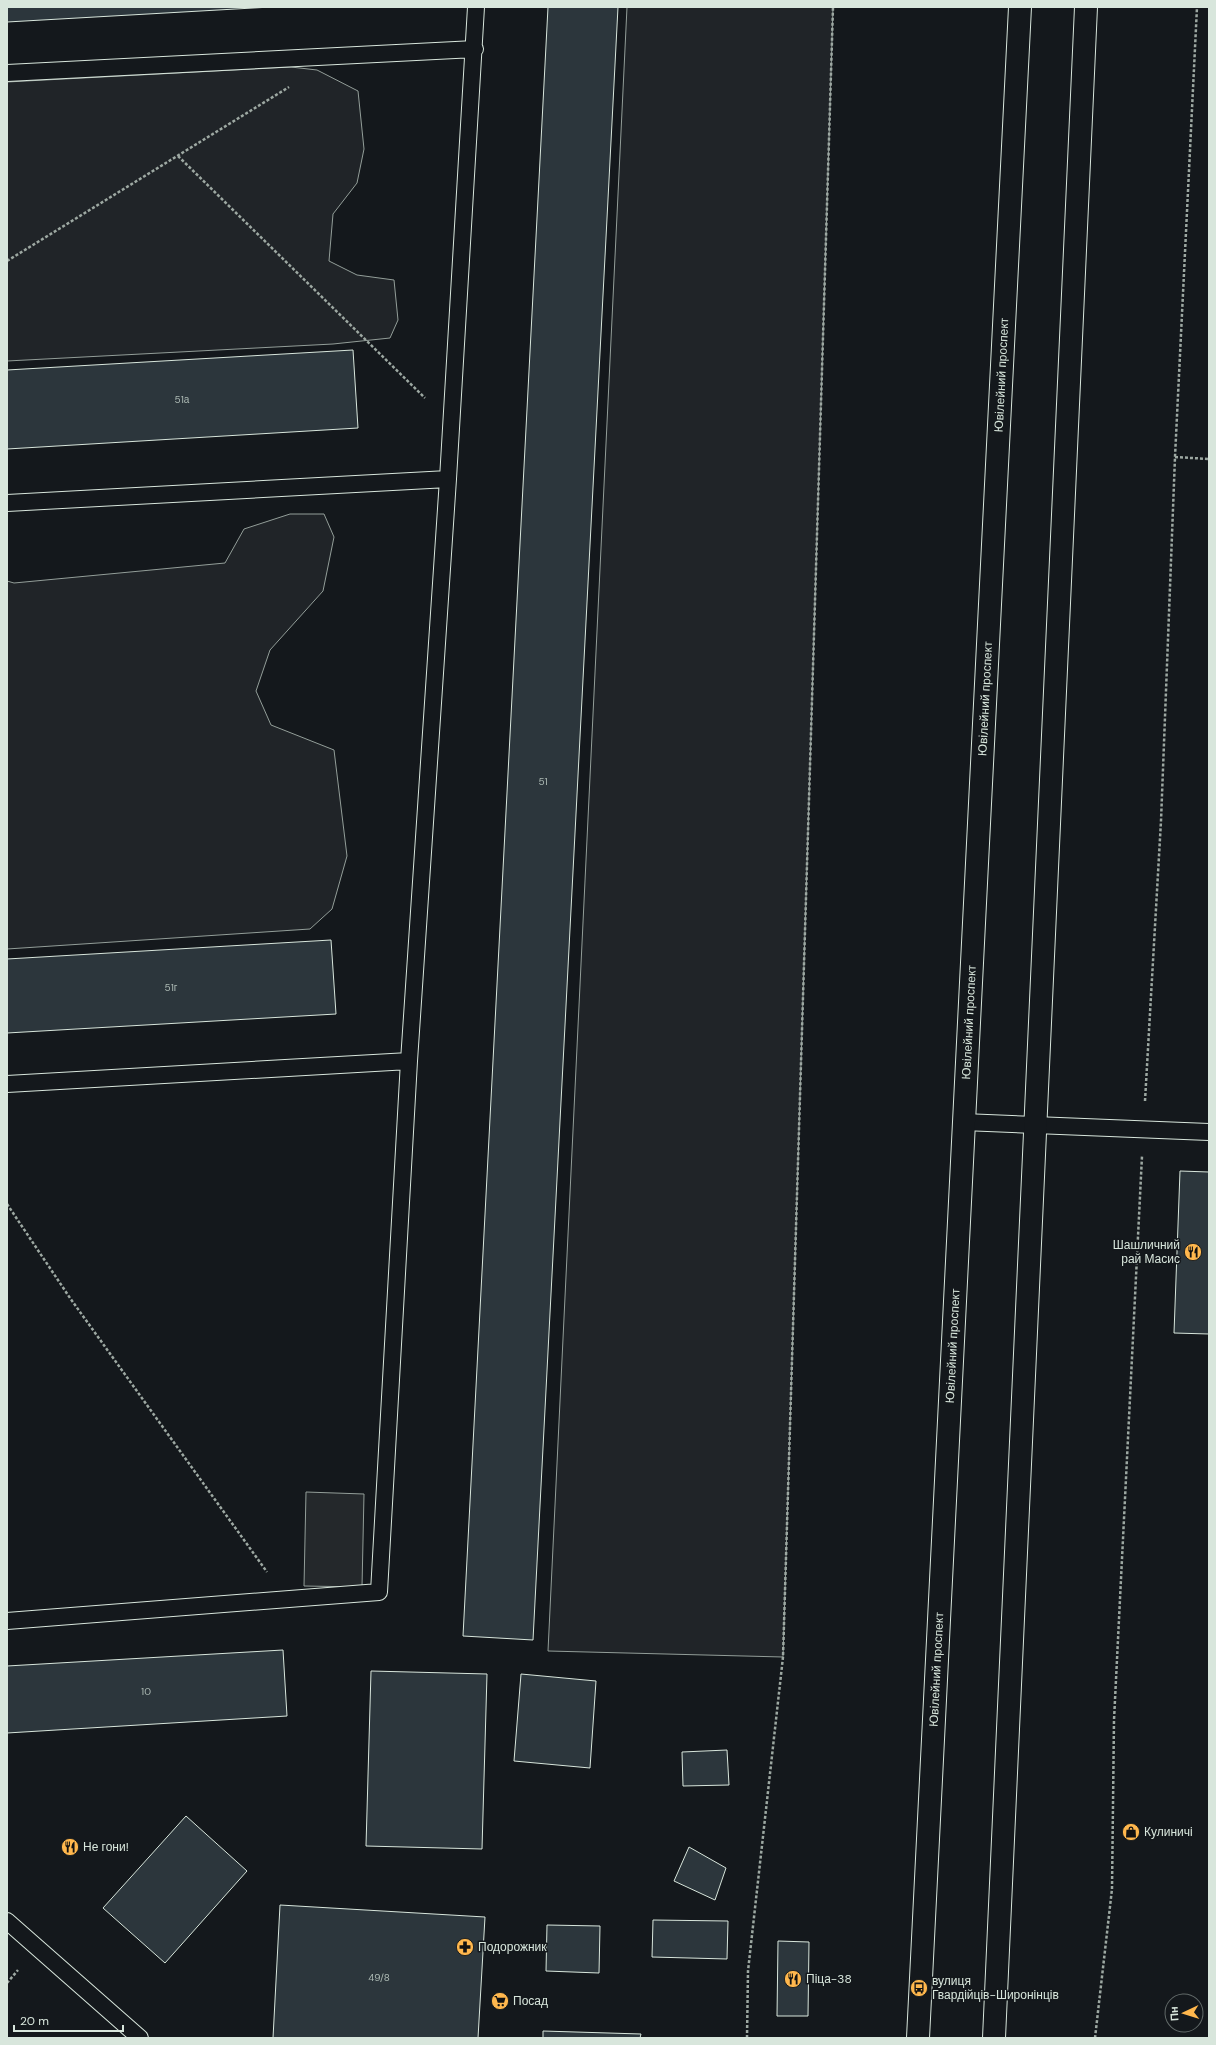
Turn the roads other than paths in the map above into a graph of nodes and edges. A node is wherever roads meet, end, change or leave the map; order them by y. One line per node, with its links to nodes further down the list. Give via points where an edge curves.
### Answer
1 (476, 7): 4 (lane)
2 (1020, 7): 10 (main road, Ювілейний проспект)
3 (1086, 7): 11 (main road)
4 (475, 49): 5 (lane); 6 (lane)
5 (7, 73)
6 (448, 480): 7 (lane); 8 (lane)
7 (7, 503)
8 (409, 1061): 9 (lane); 13 (lane, via 379,1592)
9 (7, 1084)
10 (963, 1122): 11 (lane); 16 (main road, Ювілейний проспект)
11 (1036, 1124): 12 (lane); 17 (main road)
12 (1209, 1132)
13 (7, 1621)
14 (7, 1921): 15 (lane)
15 (140, 2038)
16 (918, 2038)
17 (994, 2038)

